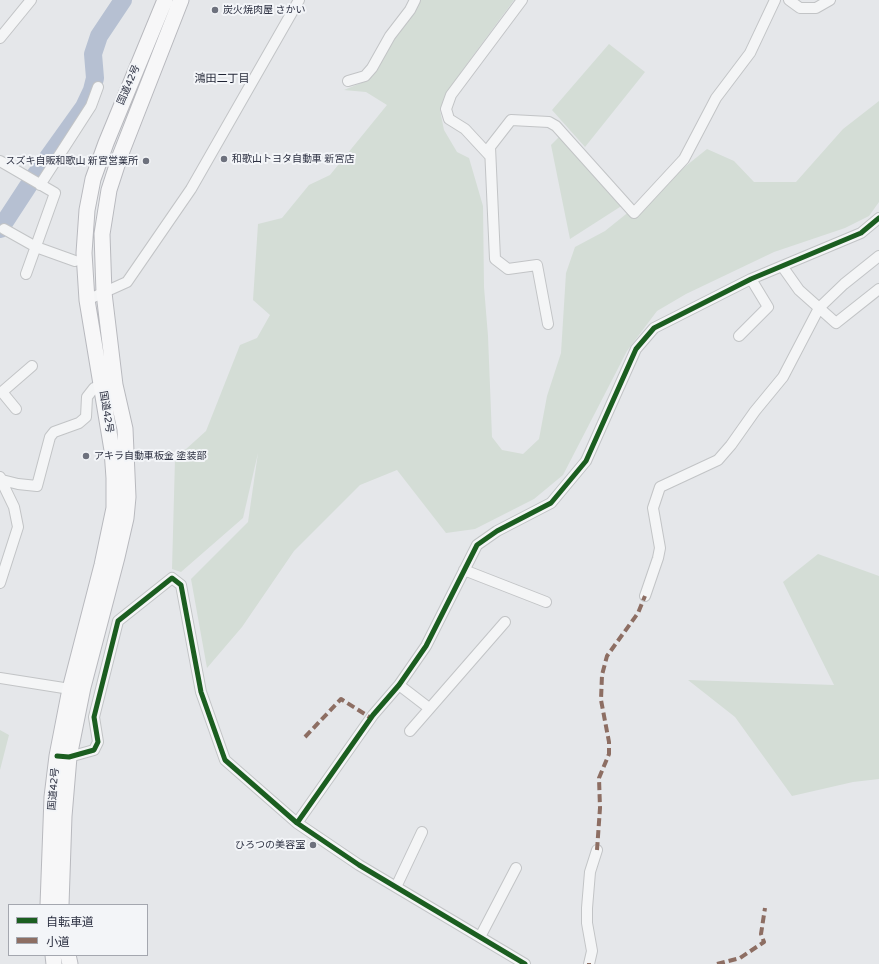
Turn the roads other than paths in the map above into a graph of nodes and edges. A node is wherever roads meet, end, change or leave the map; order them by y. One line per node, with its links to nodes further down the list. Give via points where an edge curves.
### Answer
1 (32, 0): 10 (street)
2 (165, 0): 26 (highway, 国道42号, via 93,179 87,210 84,253)
3 (181, 0): 25 (highway, 国道42号, via 143,94 109,190 102,234)
4 (299, 0): 25 (street, via 191,189 127,282)
5 (415, 0): 11 (street, via 372,68 365,76)
6 (522, 0): 13 (street, via 451,95 446,109 449,119 464,129)
7 (775, 0): 13 (street, via 750,53 716,98 684,159 634,213 556,126 549,122 511,120 490,147)
8 (789, 0): 9 (street, via 800,8 816,8)
9 (830, 0)
10 (0, 38)
11 (348, 81)
12 (98, 87): 15 (street, via 91,106)
13 (490, 156): 28 (street, via 495,259 508,269 537,265)
14 (0, 162): 15 (street)
15 (39, 185): 18 (street, via 55,193)
16 (879, 218): 21 (street, via 861,233)
17 (4, 229): 18 (street)
18 (36, 246): 20 (street); 22 (street)
19 (879, 256): 27 (street)
20 (75, 261)
21 (782, 266): 23 (street); 27 (street, via 799,290)
22 (26, 274)
23 (751, 279): 29 (street, via 768,306); 35 (street, via 654,328 636,349 586,461 551,503 496,531 476,546)
24 (879, 289): 27 (street, via 836,323)
25 (104, 293): 26 (street); 31 (highway, 国道42号)
26 (87, 300): 31 (highway, 国道42号)
27 (819, 308): 37 (street, via 783,377 718,460 660,487 653,508 660,548)
28 (548, 324)
29 (739, 336)
30 (32, 366): 32 (street)
31 (109, 386): 34 (street, via 94,388 87,397 86,417 79,423 54,432 50,437 37,486 18,484); 42 (highway, 国道42号, via 114,508); 45 (highway, 国道42号, via 126,436 126,518 100,630)
32 (1, 392): 33 (street)
33 (16, 409)
34 (0, 478): 36 (street, via 14,507 18,527)
35 (464, 570): 38 (street); 41 (street, via 426,646)
36 (0, 583)
37 (646, 596)
38 (546, 602)
39 (504, 622): 43 (street)
40 (0, 678): 42 (street)
41 (399, 685): 43 (street); 46 (street, via 373,715)
42 (70, 689): 45 (highway, 国道42号)
43 (429, 708): 44 (street)
44 (410, 730)
45 (63, 756): 46 (street, via 94,750 98,742 94,717 118,621 172,578 181,585 201,692 225,760); 51 (highway, 国道42号, via 52,797); 52 (highway, 国道42号)
46 (297, 823): 50 (street)
47 (422, 832): 50 (street)
48 (597, 850): 55 (street, via 590,872 587,908 592,951)
49 (516, 868): 53 (street)
50 (396, 887): 53 (street)
51 (48, 904)
52 (61, 904)
53 (480, 937): 54 (street)
54 (525, 964)
55 (589, 964)

